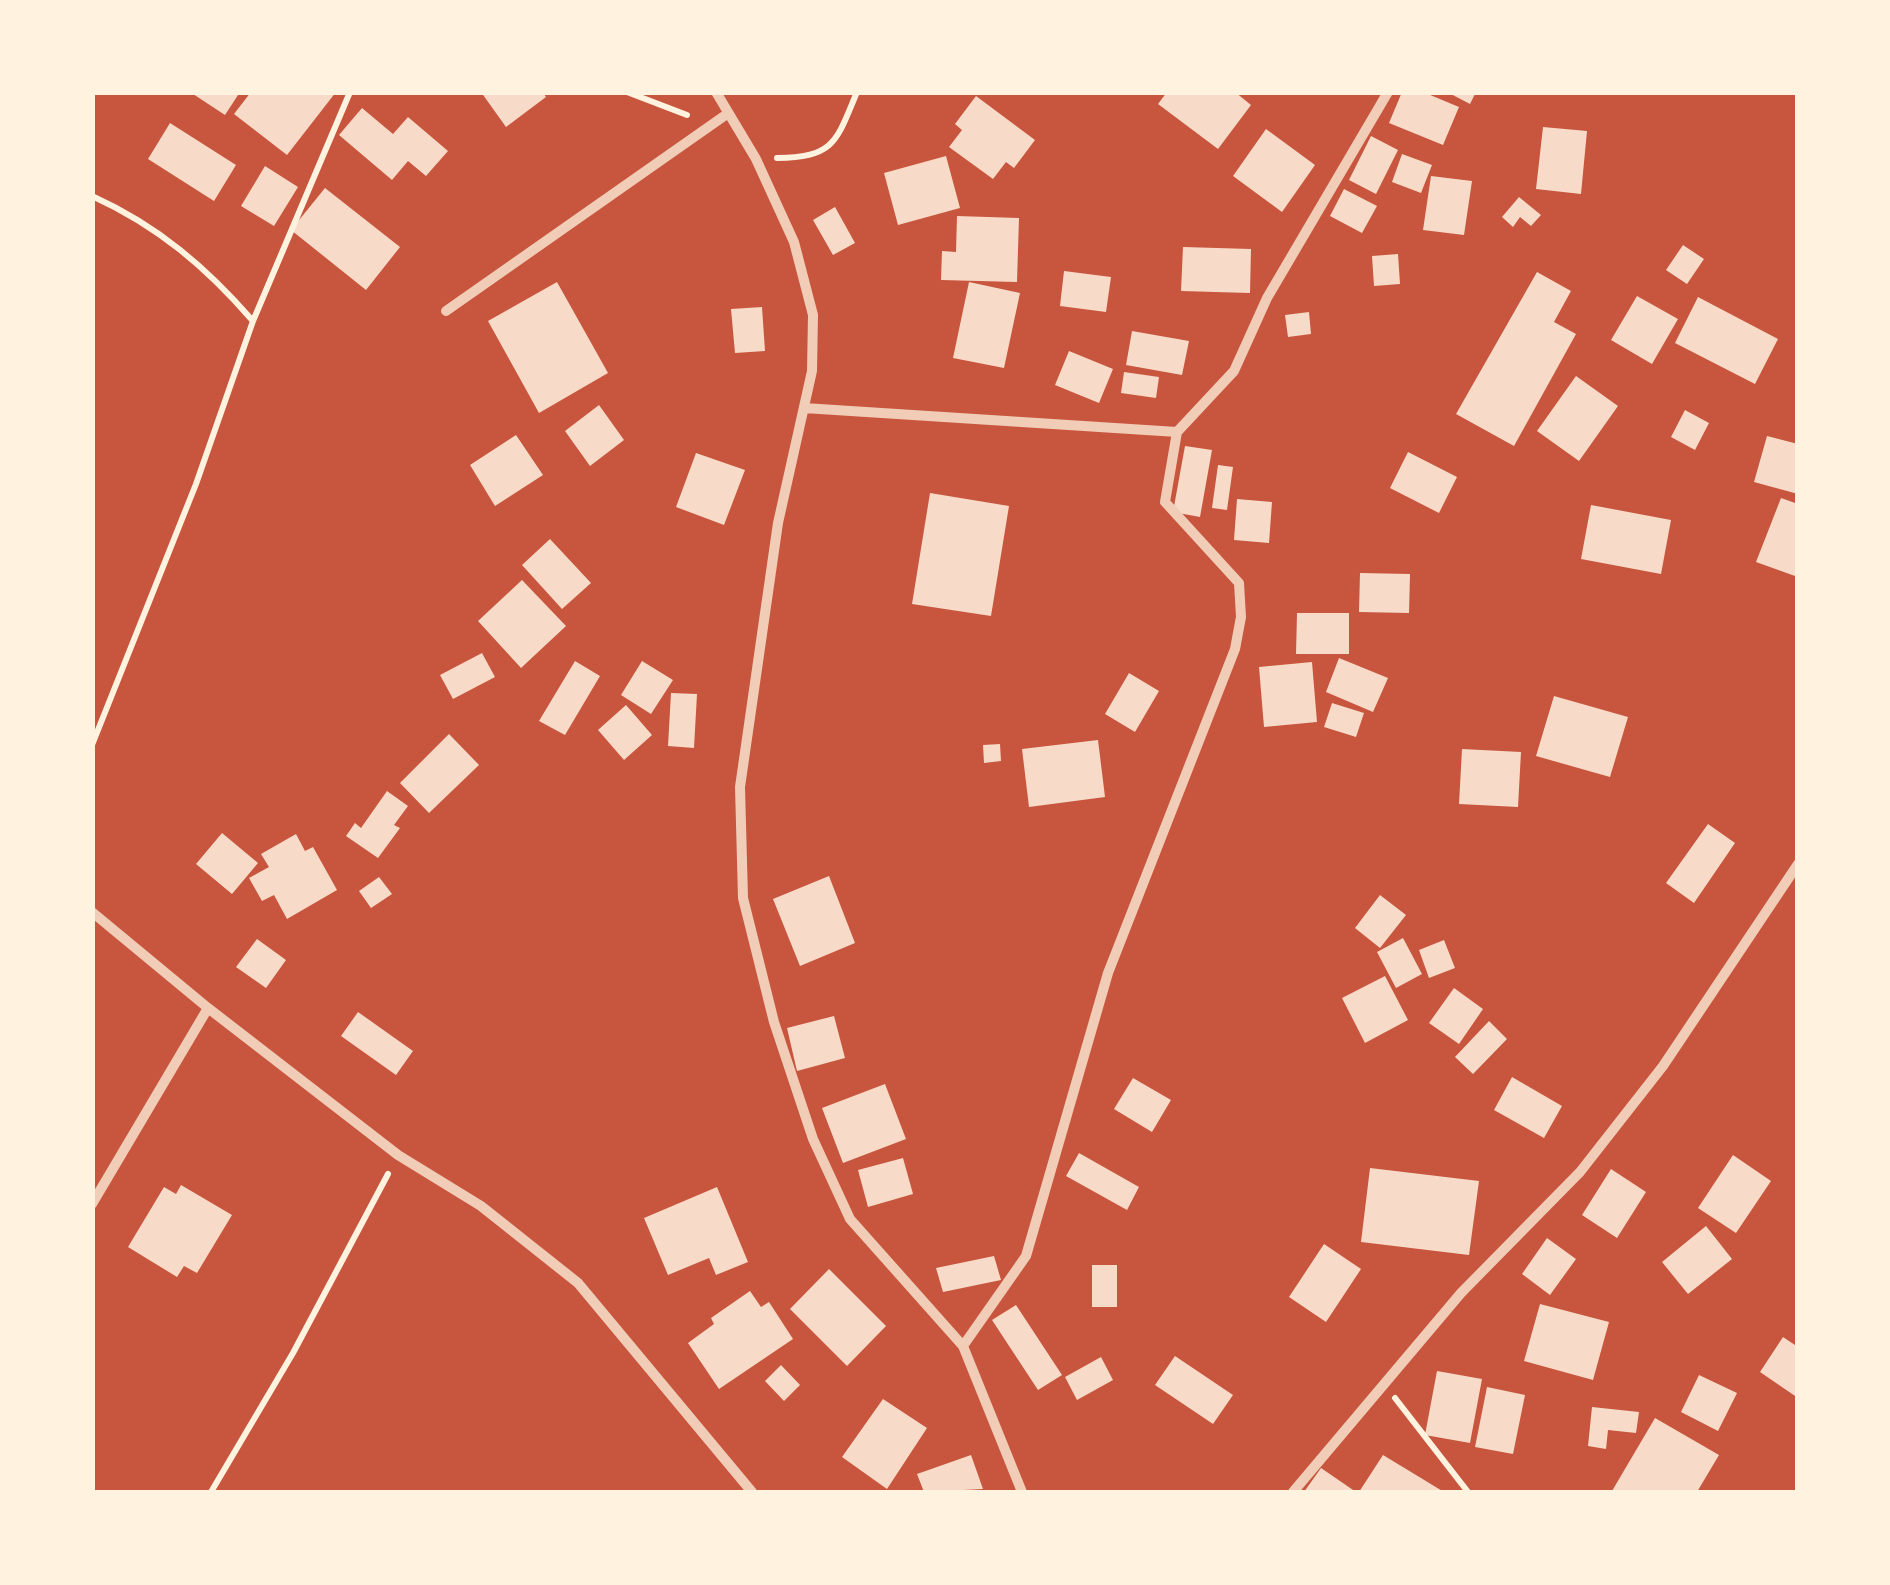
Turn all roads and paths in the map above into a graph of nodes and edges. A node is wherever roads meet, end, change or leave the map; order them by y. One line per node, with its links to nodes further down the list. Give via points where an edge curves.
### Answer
1 (350, 92): 11 (path)
2 (628, 92): 7 (path)
3 (716, 92): 6 (street)
4 (857, 92): 8 (path, via 829,149 814,157)
5 (1388, 92): 13 (street, via 1267,298 1234,370)
6 (727, 114): 7 (street); 8 (street)
7 (709, 125): 10 (street)
8 (756, 159): 12 (street, via 794,242 814,315)
9 (92, 196): 11 (path, via 178,246)
10 (446, 311)
11 (252, 322): 14 (path)
12 (804, 408): 13 (street); 20 (street, via 778,524 740,787 744,898 812,1139 850,1219)
13 (1177, 432): 20 (street, via 1164,502 1239,582 1242,617 1235,649 1108,973 1026,1256)
14 (92, 745)
15 (1798, 864): 21 (street, via 1663,1066 1580,1172)
16 (92, 912): 17 (street)
17 (208, 1008): 18 (street); 19 (street)
18 (398, 1155): 22 (path, via 294,1352); 23 (street, via 480,1206 578,1282)
19 (92, 1204)
20 (963, 1346): 24 (street)
21 (1384, 1384): 25 (street); 26 (path)
22 (210, 1492)
23 (752, 1492)
24 (1022, 1492)
25 (1293, 1492)
26 (1468, 1492)

